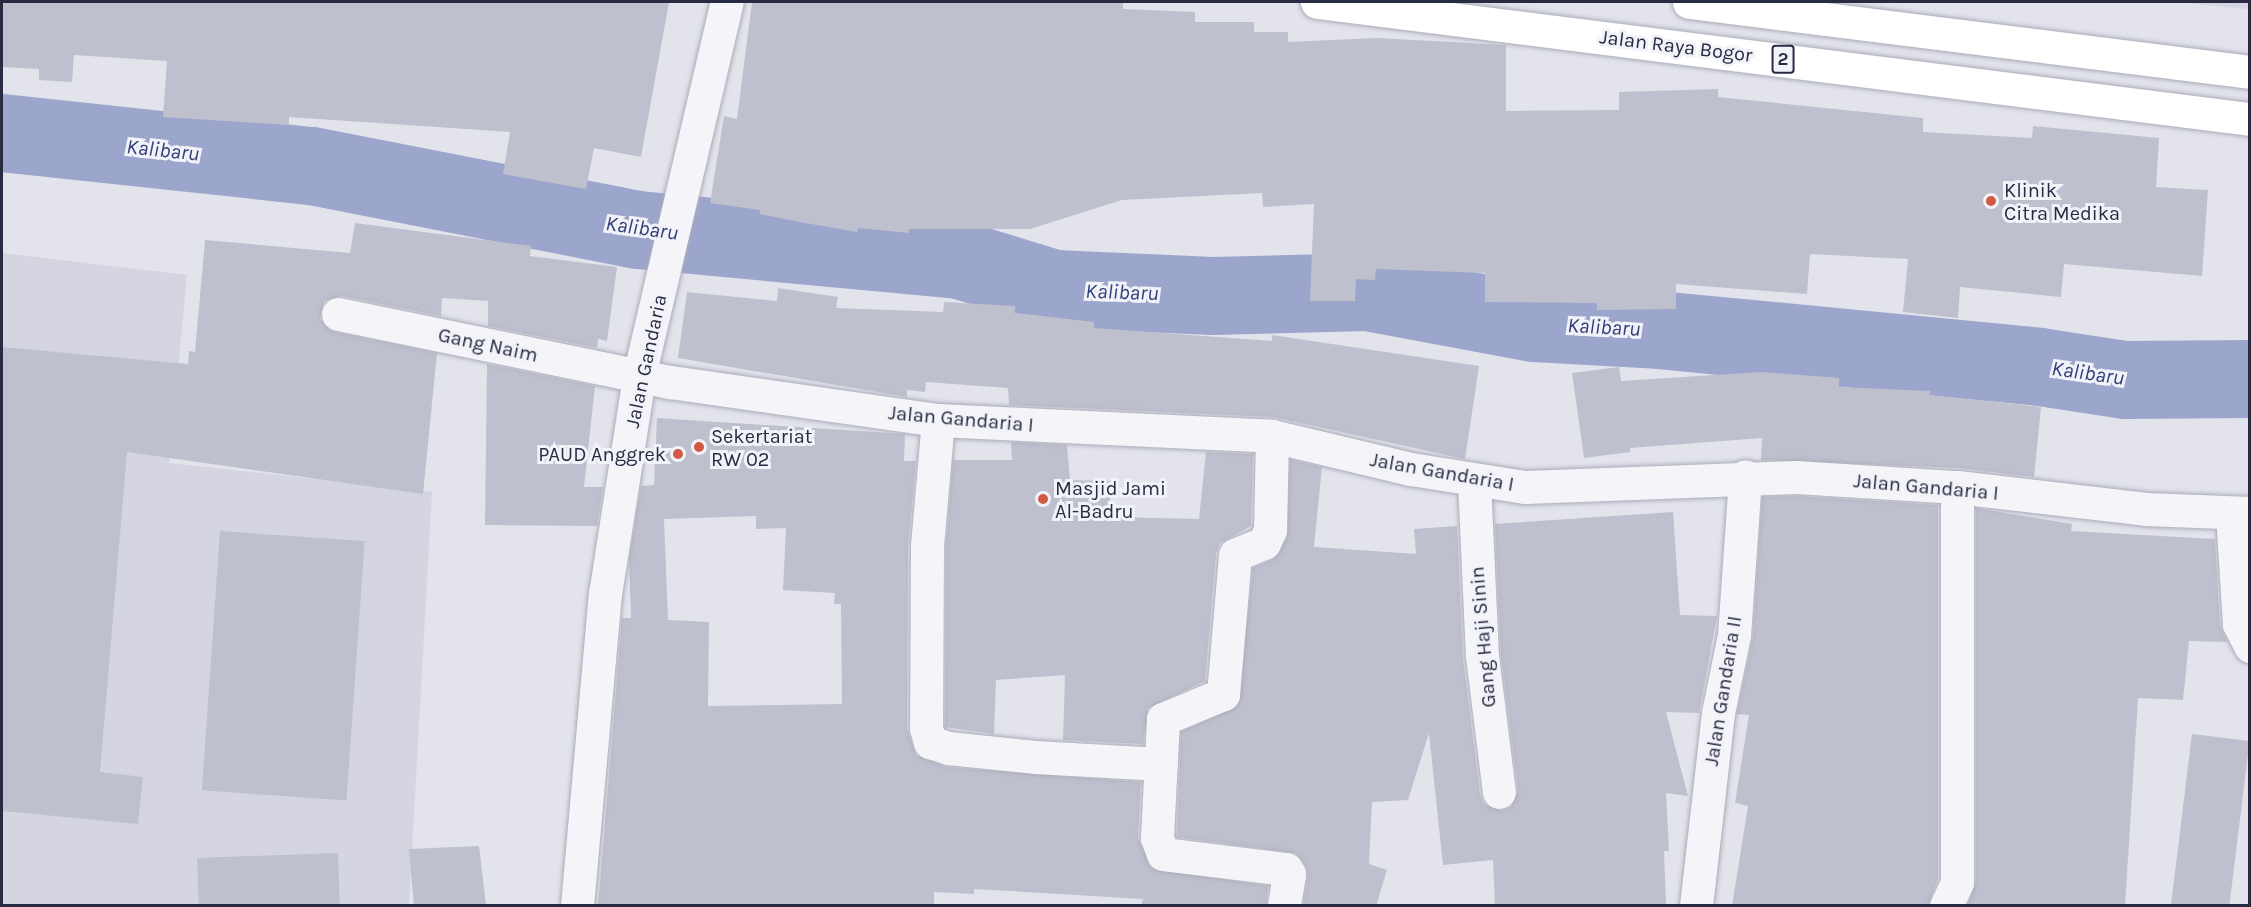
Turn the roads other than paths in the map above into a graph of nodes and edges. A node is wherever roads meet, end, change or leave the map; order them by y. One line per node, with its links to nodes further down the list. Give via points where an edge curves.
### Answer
1 (727, 2): 7 (street, Jalan Gandaria)
2 (1317, 2): 5 (highway, Jalan Raya Bogor / 2)
3 (1689, 2): 4 (highway)
4 (2250, 72)
5 (2250, 119)
6 (338, 314): 7 (street, Gang Naim)
7 (639, 376): 8 (street, Jalan Gandaria I); 17 (street, Jalan Gandaria, via 604,594)
8 (938, 420): 9 (street, Jalan Gandaria I); 15 (street, via 927,547 926,728 930,742 948,748 1024,756)
9 (1272, 436): 11 (street, Jalan Gandaria I); 15 (street, via 1270,530 1264,543 1235,555 1223,694 1163,719)
10 (1745, 476): 11 (street, Jalan Gandaria I, via 1525,487); 12 (street, Jalan Gandaria I); 19 (street, Jalan Gandaria II, via 1734,635 1718,713)
11 (1474, 481): 16 (street, Gang Haji Sinin, via 1482,656)
12 (1957, 487): 13 (street, Jalan Gandaria I, via 2067,502); 20 (street, via 1958,882)
13 (2241, 513): 14 (street, via 2239,624)
14 (2250, 646)
15 (1161, 764): 18 (street, via 1157,838 1163,854 1286,869 1289,874)
16 (1499, 792)
17 (577, 906)
18 (1284, 906)
19 (1696, 906)
20 (1946, 906)

